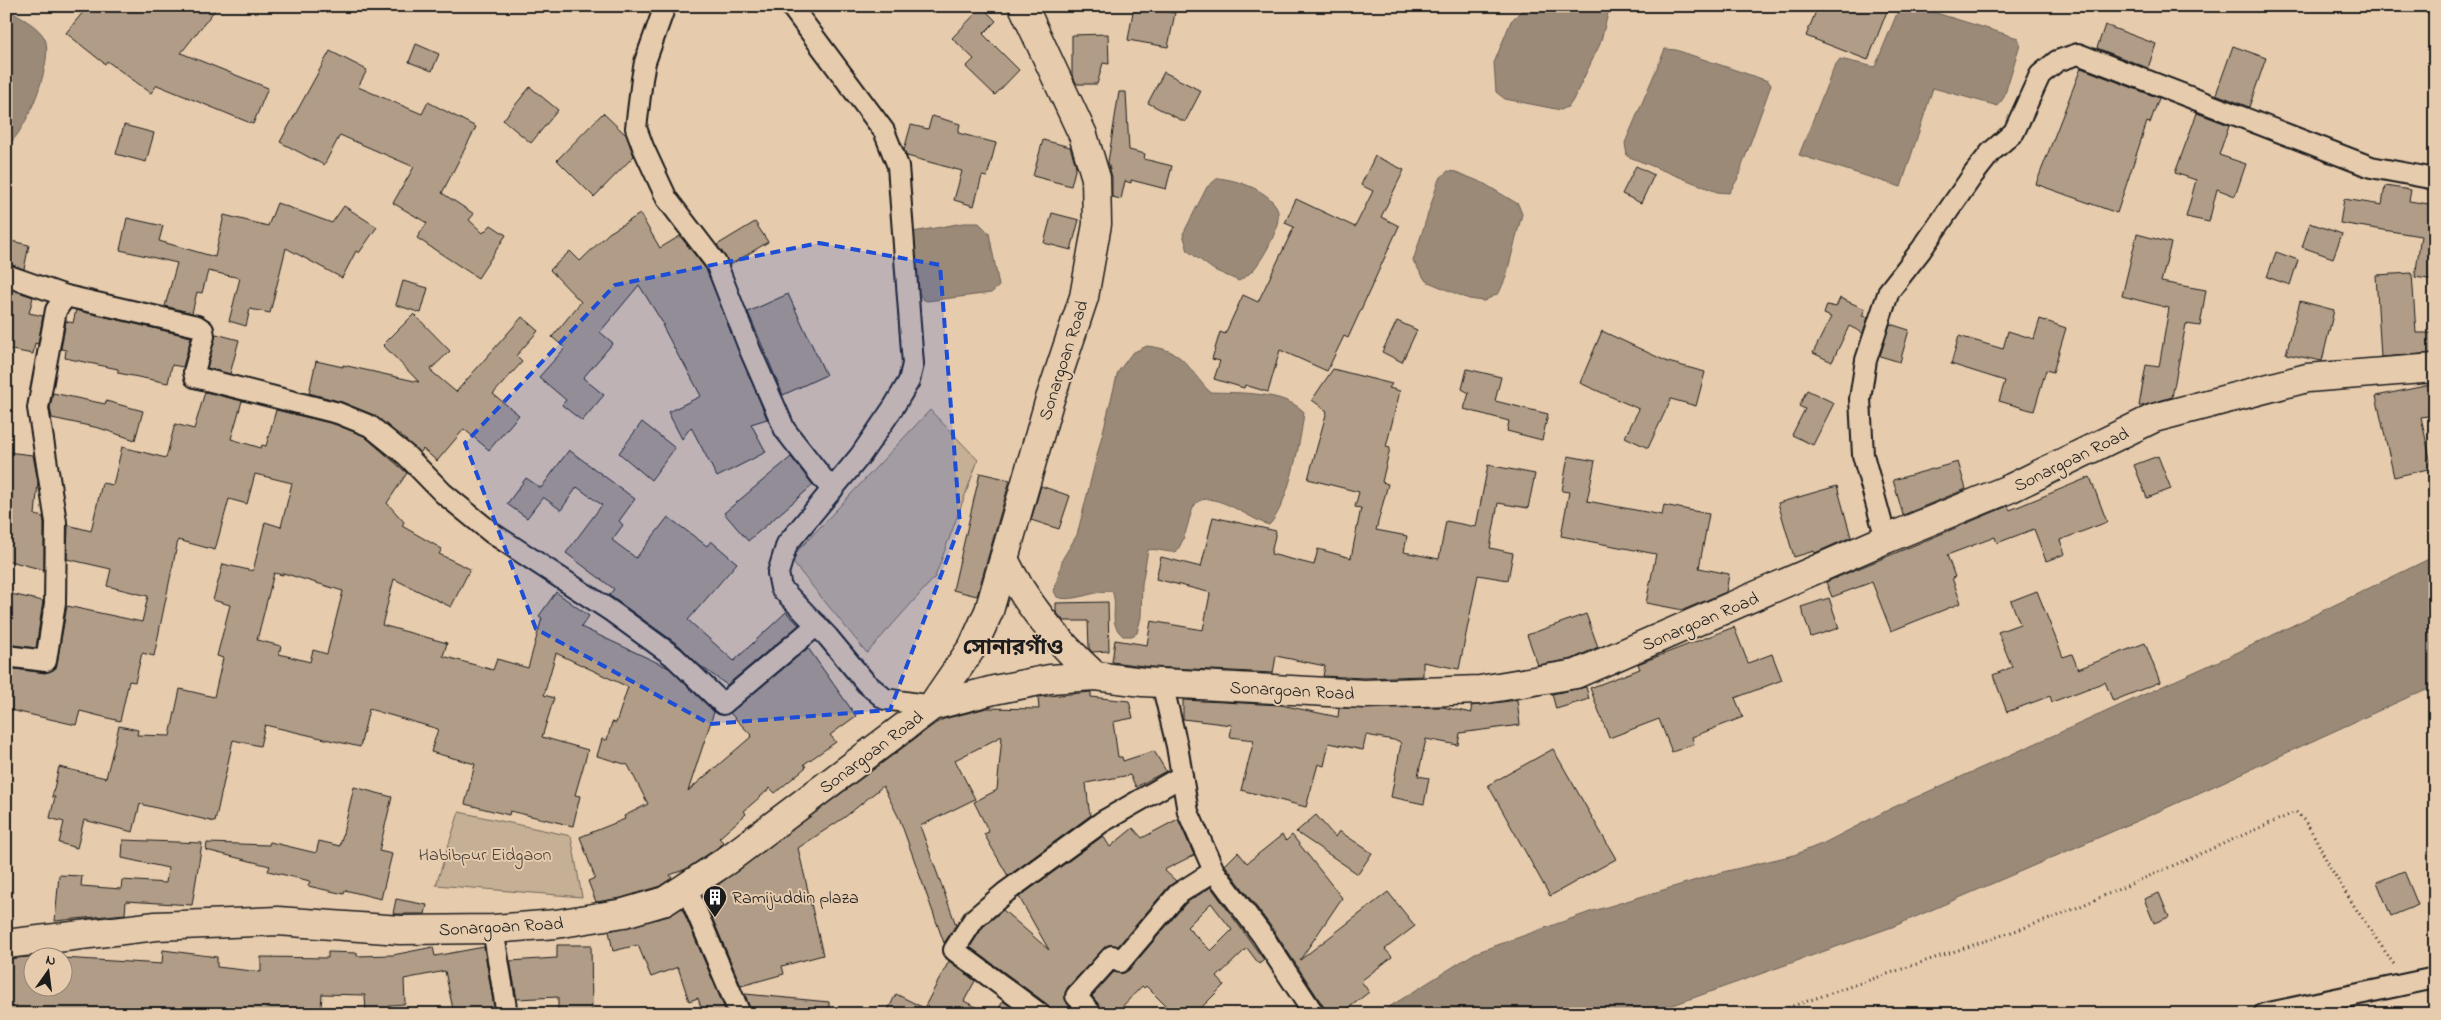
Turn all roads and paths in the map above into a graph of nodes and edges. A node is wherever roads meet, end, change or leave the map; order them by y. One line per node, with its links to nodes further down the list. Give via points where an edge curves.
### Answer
1 (665, 6): 8 (street, via 645,62 636,128 667,198 716,263 785,430)
2 (791, 6): 8 (street, via 884,131 898,166 913,364 909,381 894,408)
3 (1023, 6): 10 (main road, Sonargoan Road, via 1083,135 1096,178 1097,224 1084,297 1049,402)
4 (2435, 179): 9 (street, via 2371,167 2078,54 2057,61 2040,75 2014,132 1991,152 1889,291 1876,325 1860,399 1863,455)
5 (6, 275): 6 (street)
6 (66, 296): 11 (street, via 197,326 203,330 204,336 195,377 338,413 370,426 492,533 673,656 723,704); 12 (street, via 56,310 38,408 56,522 53,618 46,662)
7 (2435, 368): 9 (main road, Sonargoan Road, via 2307,378 2154,418 2011,488)
8 (832, 490): 11 (street, via 787,544 778,573 781,588)
9 (1886, 539): 14 (main road, Sonargoan Road, via 1576,674 1480,690 1364,694)
10 (1004, 559): 13 (main road, via 1014,581 1067,650); 15 (main road, Sonargoan Road, via 989,611 973,646)
11 (817, 625): 15 (street, via 866,683 885,699)
12 (6, 656)
13 (1095, 676): 14 (main road, Sonargoan Road); 15 (main road, Sonargoan Road, via 1050,678)
14 (1162, 683): 16 (street)
15 (932, 706): 18 (main road, Sonargoan Road, via 726,861)
16 (1182, 776): 17 (street, via 1188,812); 25 (street, via 1102,822 1006,892 974,919 954,950)
17 (1214, 871): 26 (street, via 1178,894 1120,962 1112,956 1099,969 1076,996); 27 (street, via 1262,935)
18 (686, 887): 19 (main road, Sonargoan Road, via 665,901 624,913); 24 (street)
19 (493, 930): 20 (main road, Sonargoan Road, via 400,930 278,921 156,926); 23 (street)
20 (6, 944)
21 (2435, 978): 22 (street)
22 (2407, 983): 28 (path, via 2333,872 2308,823 2296,812 2053,918); 29 (street)
23 (507, 1014)
24 (740, 1014)
25 (1040, 1014)
26 (1089, 1014)
27 (1314, 1014)
28 (1769, 1014)
29 (2264, 1014)

